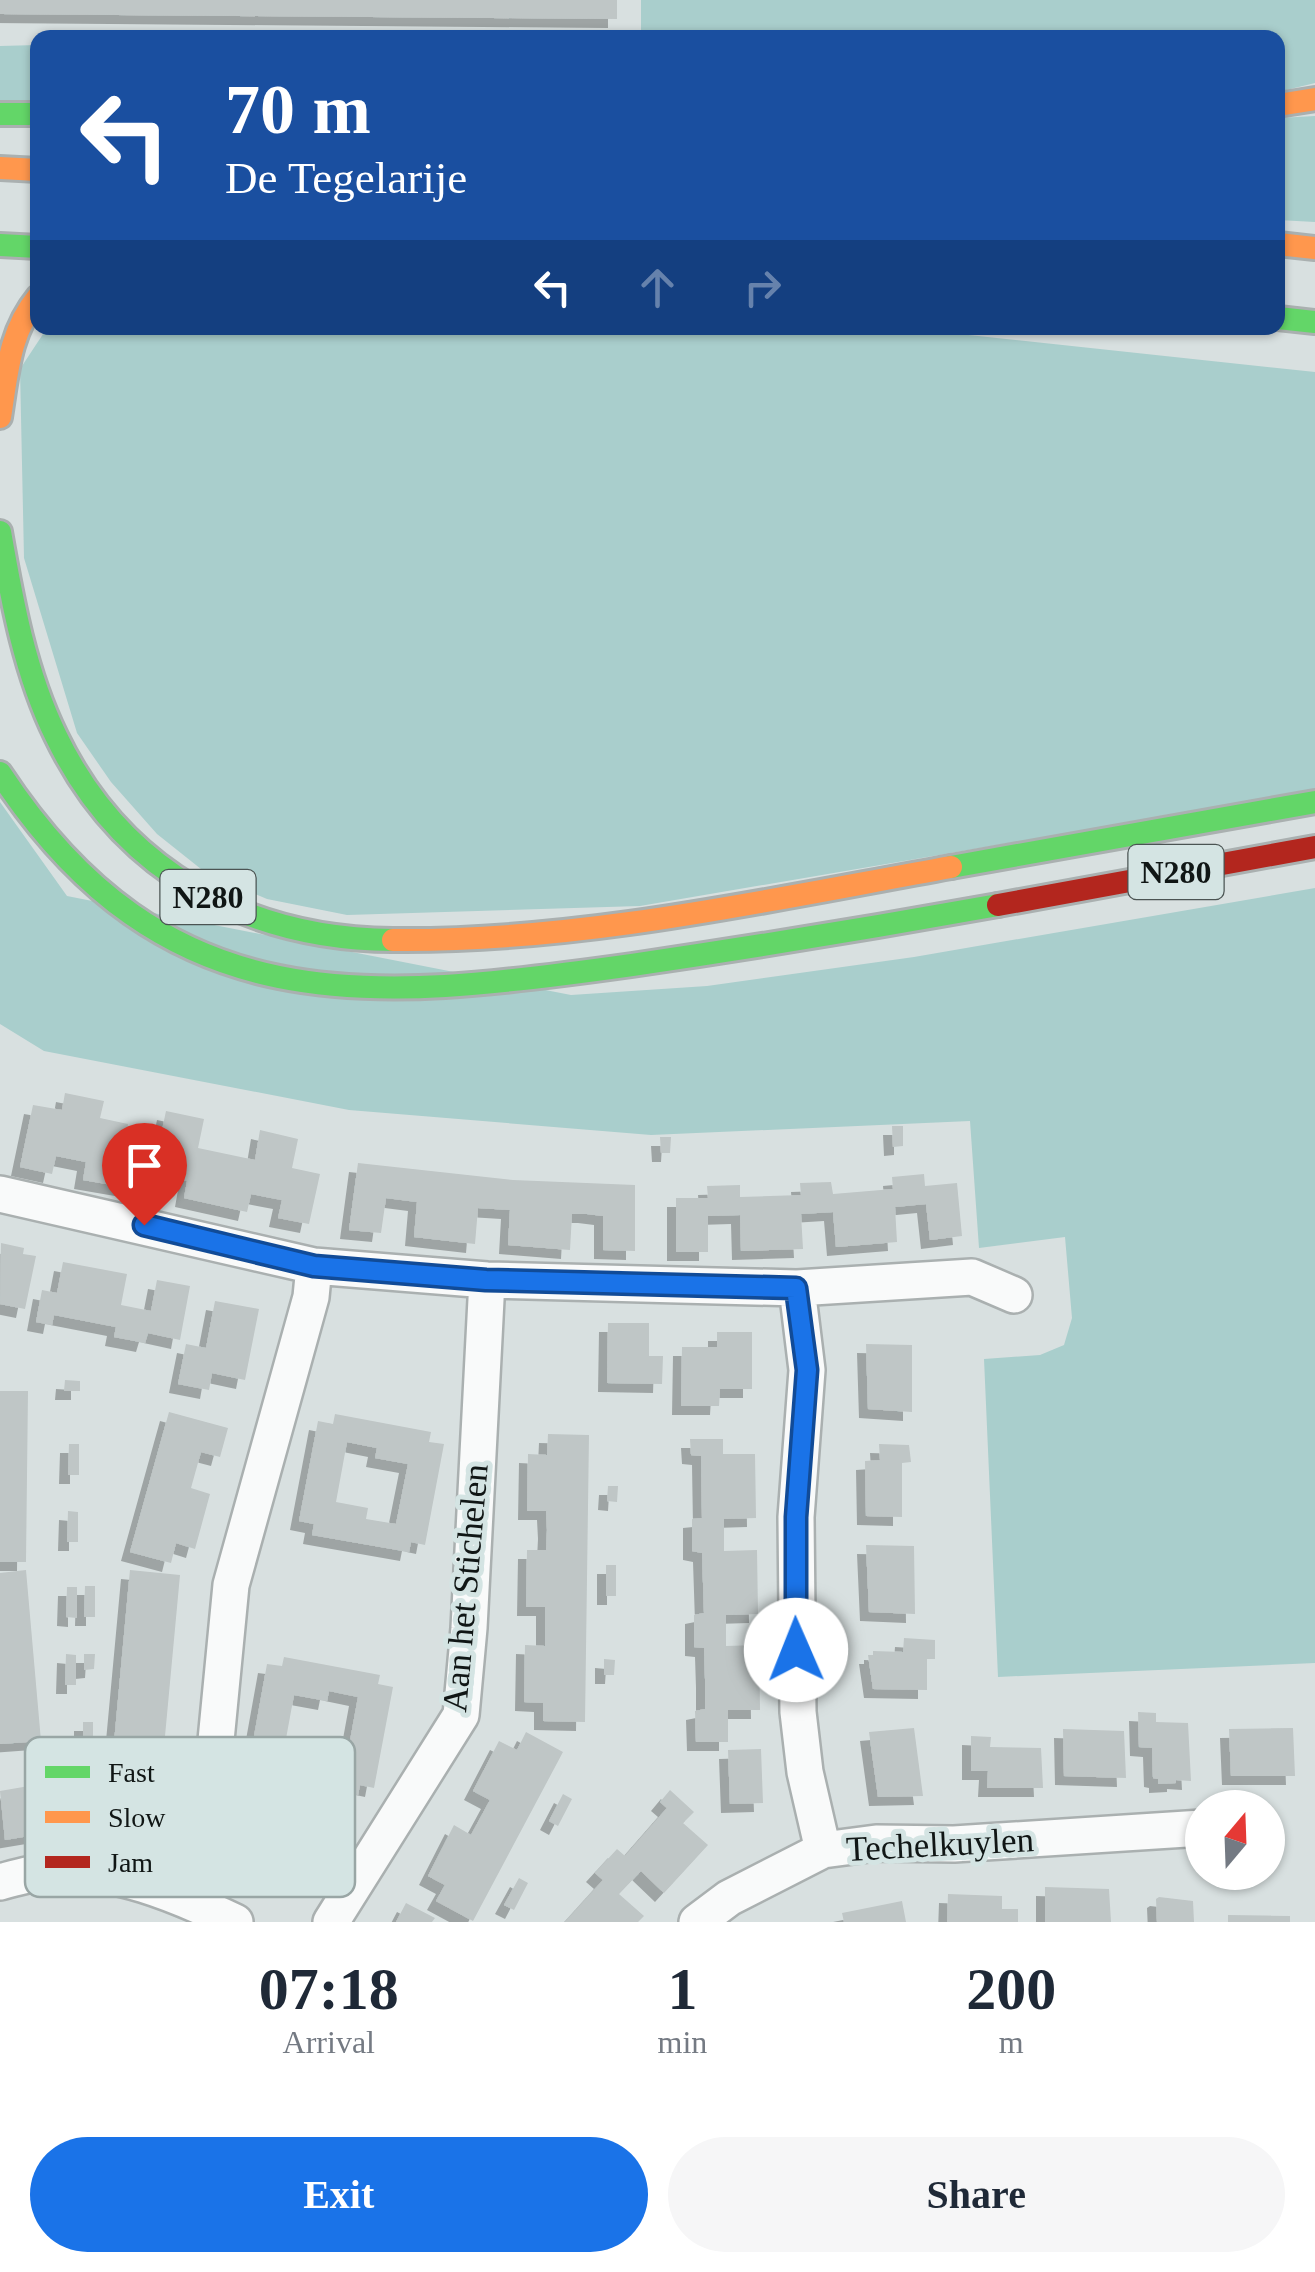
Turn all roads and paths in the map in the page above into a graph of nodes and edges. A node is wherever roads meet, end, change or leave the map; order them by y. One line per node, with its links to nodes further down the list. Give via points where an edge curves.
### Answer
1 (1315, 99): 2 (main road)
2 (1285, 103)
3 (0, 114): 4 (main road)
4 (30, 114)
5 (0, 168): 6 (main road)
6 (30, 170)
7 (0, 245): 9 (main road)
8 (1285, 245): 10 (main road)
9 (30, 247)
10 (1315, 248)
11 (30, 306): 14 (main road, via 13,338)
12 (1285, 319): 13 (main road)
13 (1315, 322)
14 (0, 417)
15 (0, 532): 17 (main road, N280, via 32,683 59,743 104,811 197,892 295,929 413,941 639,921)
16 (0, 773): 18 (main road, N280, via 55,849 104,895 158,932 266,976 361,990 450,989 715,954)
17 (1315, 802)
18 (1315, 848)
19 (0, 1194): 20 (street)
20 (314, 1266): 21 (street); 24 (street, via 231,1585)
21 (486, 1280): 22 (street); 29 (street, Aan het Stichelen, via 461,1714)
22 (796, 1288): 23 (street, via 972,1277); 26 (street, via 807,1370 796,1517 798,1712)
23 (1014, 1295)
24 (216, 1737)
25 (1185, 1829): 26 (street, Techelkuylen)
26 (823, 1850): 36 (street, Techelkuylen, via 729,1898)
27 (25, 1877): 28 (street)
28 (0, 1882)
29 (355, 1884)
30 (175, 1897): 33 (street)
31 (201, 1897): 33 (street)
32 (347, 1897): 35 (street, Aan het Stichelen)
33 (200, 1906): 34 (street)
34 (235, 1922)
35 (331, 1922)
36 (698, 1922)

